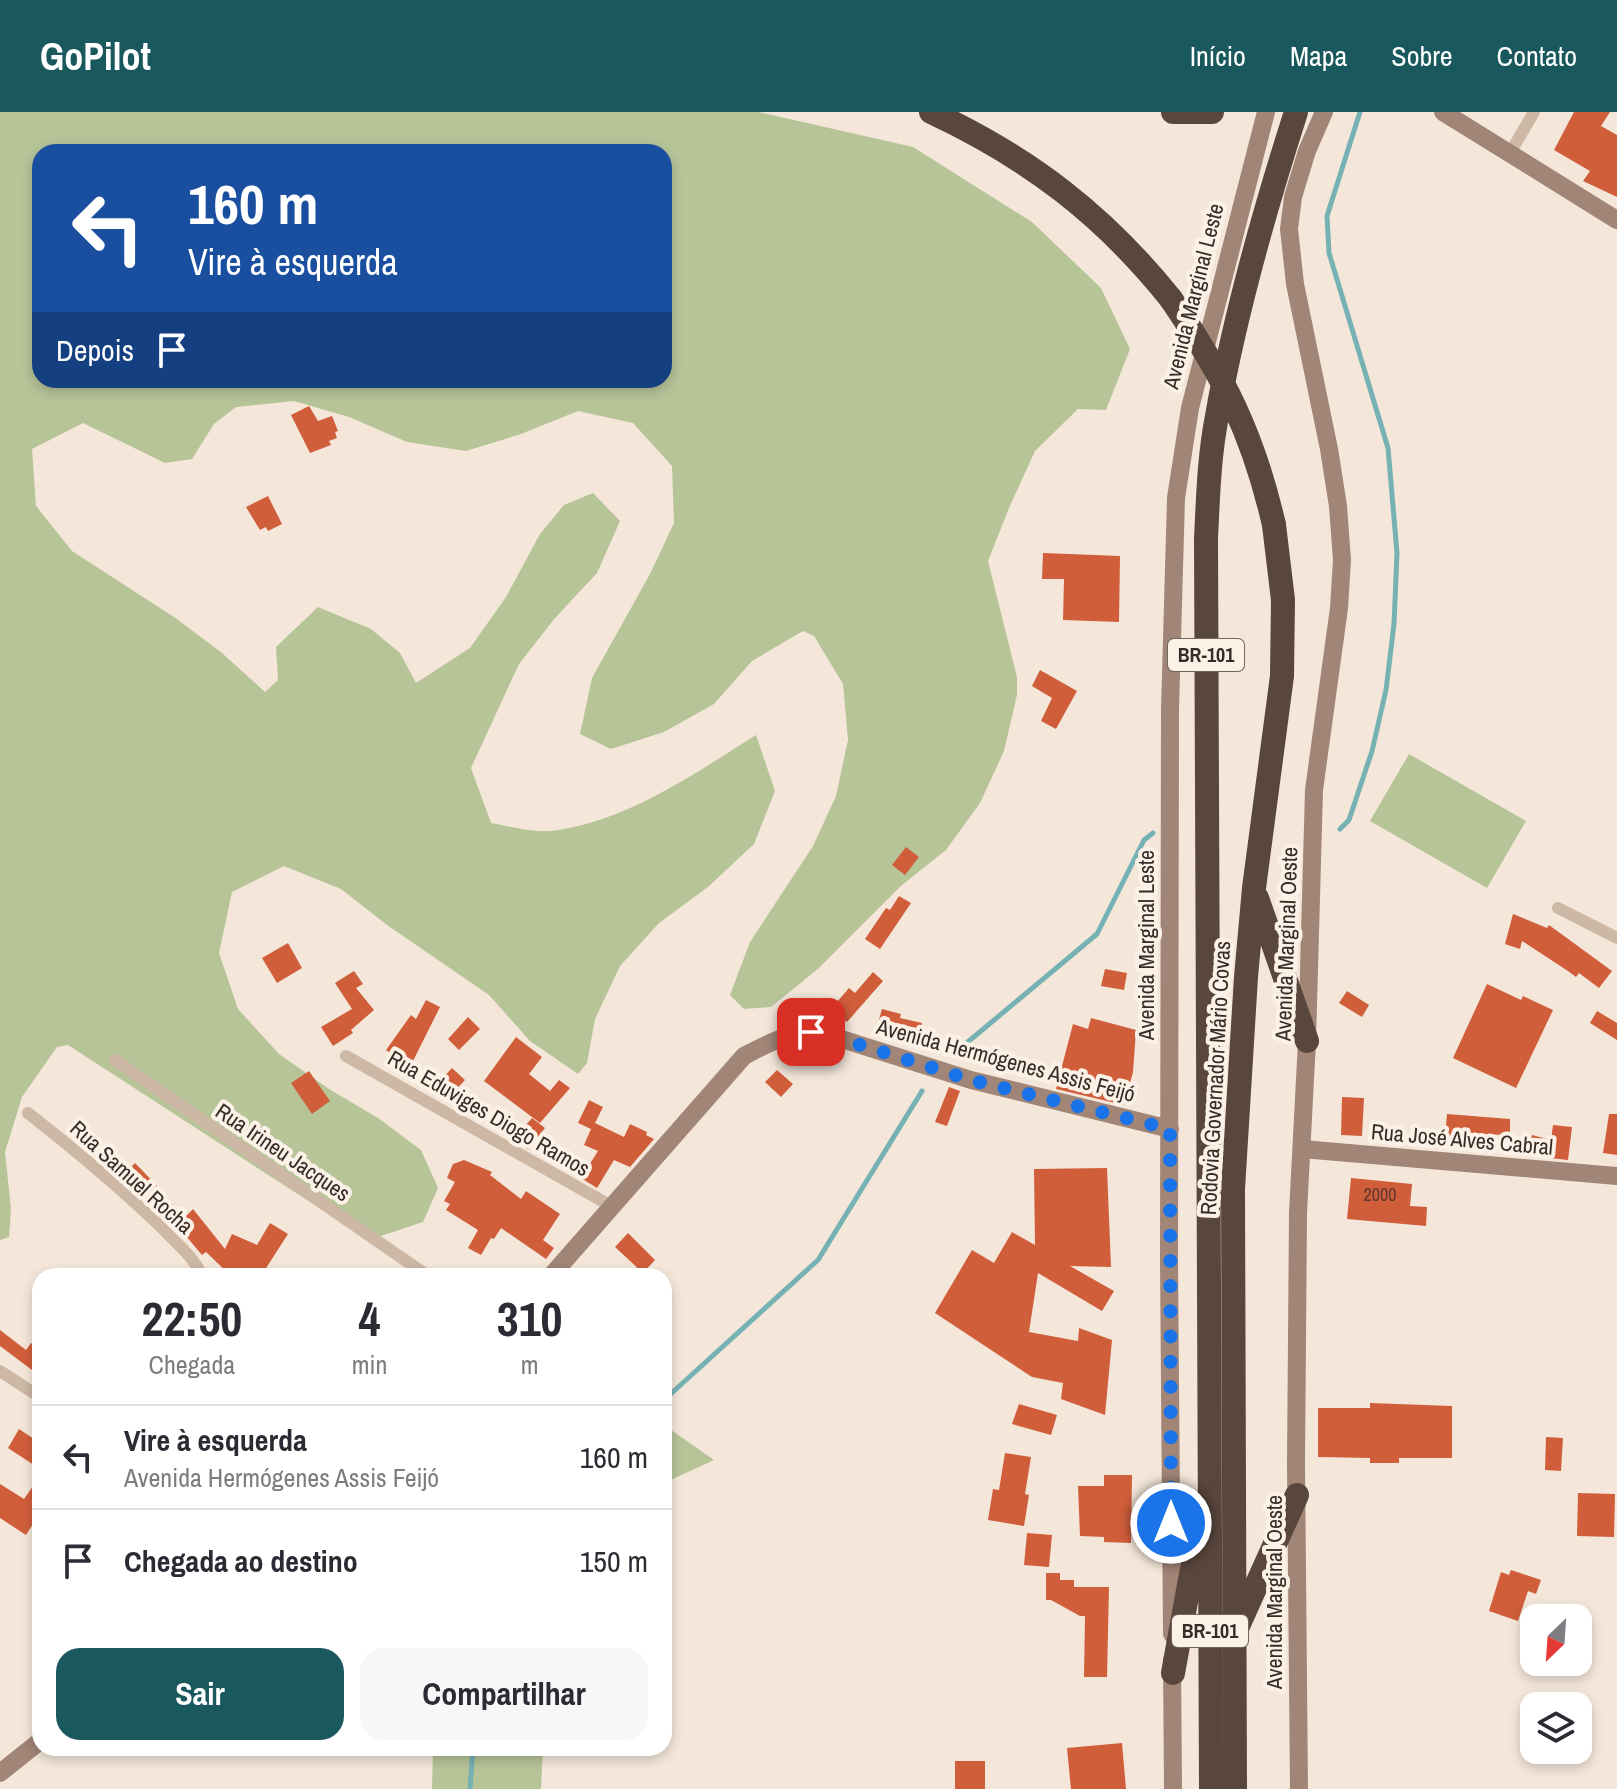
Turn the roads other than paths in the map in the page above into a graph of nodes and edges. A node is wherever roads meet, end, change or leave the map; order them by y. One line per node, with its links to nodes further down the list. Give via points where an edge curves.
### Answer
1 (931, 112): 11 (highway, Rodovia Governador Mário Covas / BR-101, bridge, via 1009,153 1081,203 1144,265 1211,360 1242,421 1265,484 1283,600 1278,716)
2 (1173, 112): 3 (highway)
3 (1212, 112)
4 (1266, 112): 18 (main road, Avenida Marginal Leste, via 1190,408 1176,498)
5 (1296, 112): 27 (highway, Rodovia Governador Mário Covas / BR-101, via 1226,370 1209,493)
6 (1324, 112): 14 (main road, Avenida Marginal Oeste, via 1296,185 1289,229 1338,506 1342,560 1314,790)
7 (1443, 112): 9 (main road)
8 (1534, 112): 9 (street)
9 (1510, 153): 10 (main road)
10 (1617, 220)
11 (1254, 888): 14 (highway); 29 (highway, Rodovia Governador Mário Covas / BR-101, via 1233,1189)
12 (1558, 908): 13 (street)
13 (1617, 938)
14 (1307, 1041): 19 (main road, Avenida Marginal Oeste)
15 (346, 1056): 21 (street, Rua Eduviges Diogo Ramos)
16 (115, 1060): 23 (street, Rua Irineu Jacques)
17 (28, 1113): 22 (street, Rua Samuel Rocha, via 122,1189)
18 (1170, 1129): 21 (main road, Avenida Hermógenes Assis Feijó, via 971,1080 832,1036 787,1034 744,1056); 30 (main road, Avenida Marginal Leste)
19 (1302, 1149): 20 (main road, Rua José Alves Cabral); 28 (main road, Avenida Marginal Oeste)
20 (1617, 1176)
21 (611, 1206): 24 (main road, Avenida Hermógenes Assis Feijó)
22 (199, 1268)
23 (416, 1268)
24 (558, 1268)
25 (0, 1371): 26 (street)
26 (32, 1392)
27 (1209, 1472): 30 (highway); 34 (highway, Rodovia Governador Mário Covas / BR-101)
28 (1297, 1495): 29 (highway); 36 (main road, Avenida Marginal Oeste)
29 (1234, 1635): 35 (highway, Rodovia Governador Mário Covas / BR-101)
30 (1173, 1673): 33 (main road, Avenida Marginal Leste)
31 (32, 1747): 32 (main road)
32 (0, 1773)
33 (1173, 1789)
34 (1211, 1789)
35 (1235, 1789)
36 (1299, 1789)

